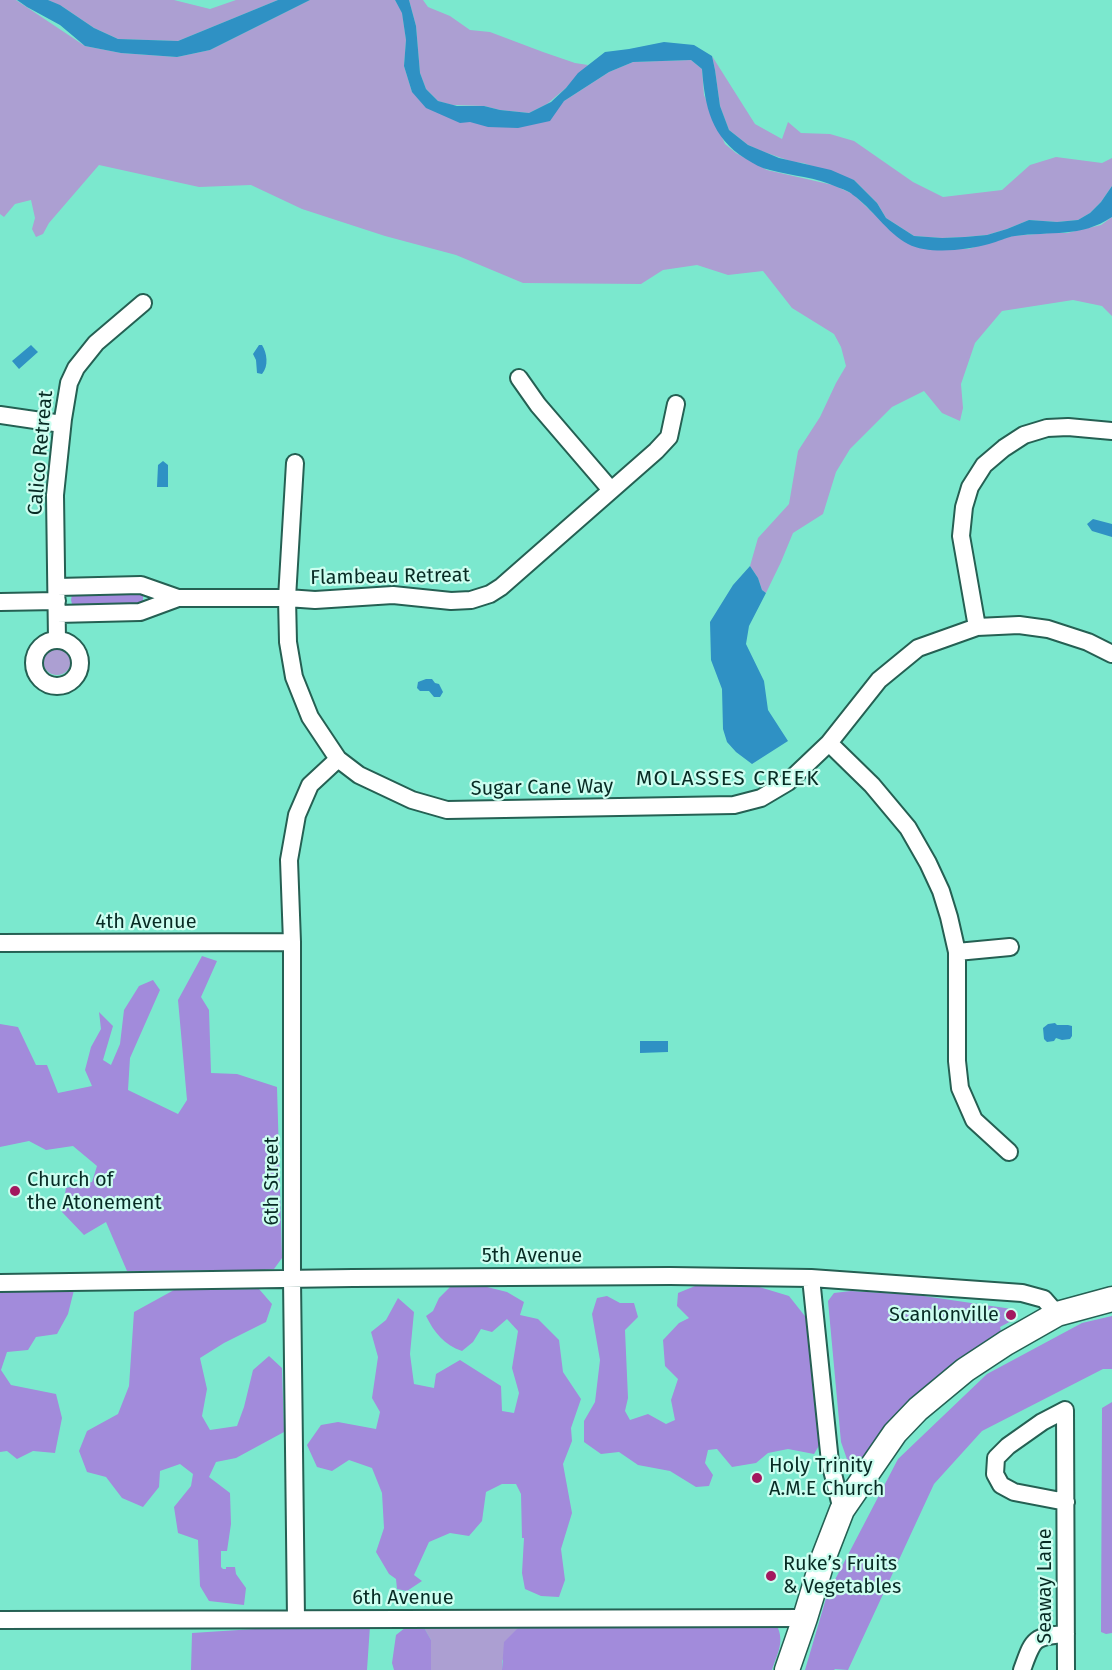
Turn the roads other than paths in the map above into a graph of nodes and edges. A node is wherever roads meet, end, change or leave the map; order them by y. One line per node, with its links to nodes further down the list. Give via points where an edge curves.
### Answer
1 (144, 303): 5 (street, Calico Retreat, via 96,343 76,368 69,383)
2 (519, 378): 8 (street)
3 (676, 404): 8 (street, Flambeau Retreat, via 669,437)
4 (0, 416): 5 (street)
5 (62, 424): 11 (street, Calico Retreat, via 55,495)
6 (1112, 431): 13 (street, via 1068,427 1024,435 984,465 970,487 961,536)
7 (295, 463): 10 (street, Sugar Cane Way)
8 (611, 489): 10 (street, Flambeau Retreat, via 490,594 451,601 393,595)
9 (178, 598): 10 (street, Flambeau Retreat); 11 (street, via 140,612); 11 (street, Flambeau Retreat, via 141,585)
10 (287, 598): 17 (street, Sugar Cane Way, via 294,677 310,717)
11 (57, 601): 12 (street, Flambeau Retreat); 14 (street, Calico Retreat)
12 (0, 602)
13 (977, 627): 15 (street, Sugar Cane Way, via 1019,624 1048,629); 16 (street, Sugar Cane Way, via 918,648 879,680)
14 (57, 640)
15 (1112, 654)
16 (829, 743): 17 (street, Sugar Cane Way, via 788,782 761,798 734,805 447,810 412,800 358,775); 21 (street, via 908,828 941,891)
17 (338, 759): 18 (street, 6th Street, via 310,785 297,815 289,860)
18 (292, 942): 19 (street, 4th Avenue); 24 (street, 6th Street)
19 (0, 943)
20 (1010, 946): 21 (street)
21 (957, 952): 22 (street, via 960,1088 974,1120)
22 (1009, 1152)
23 (811, 1278): 24 (street, 5th Avenue); 27 (street, 5th Avenue, via 1022,1293 1044,1299); 29 (street, via 830,1462)
24 (292, 1279): 25 (street, 5th Avenue); 31 (street, 6th Street)
25 (0, 1283)
26 (1112, 1299): 27 (main road)
27 (1057, 1314): 29 (main road, via 1006,1342 918,1409 895,1433)
28 (1066, 1502): 28 (street, Seaway Lane, via 1065,1456 1065,1410 1008,1446 996,1458 995,1474 1001,1485 1014,1492); 33 (street, Seaway Lane)
29 (842, 1510): 30 (main road)
30 (806, 1618): 31 (street, 6th Avenue); 34 (main road)
31 (296, 1619): 32 (street, 6th Avenue)
32 (0, 1620)
33 (1066, 1634): 35 (street, via 1037,1639); 36 (street, Seaway Lane)
34 (787, 1670)
35 (1022, 1670)
36 (1065, 1670)

